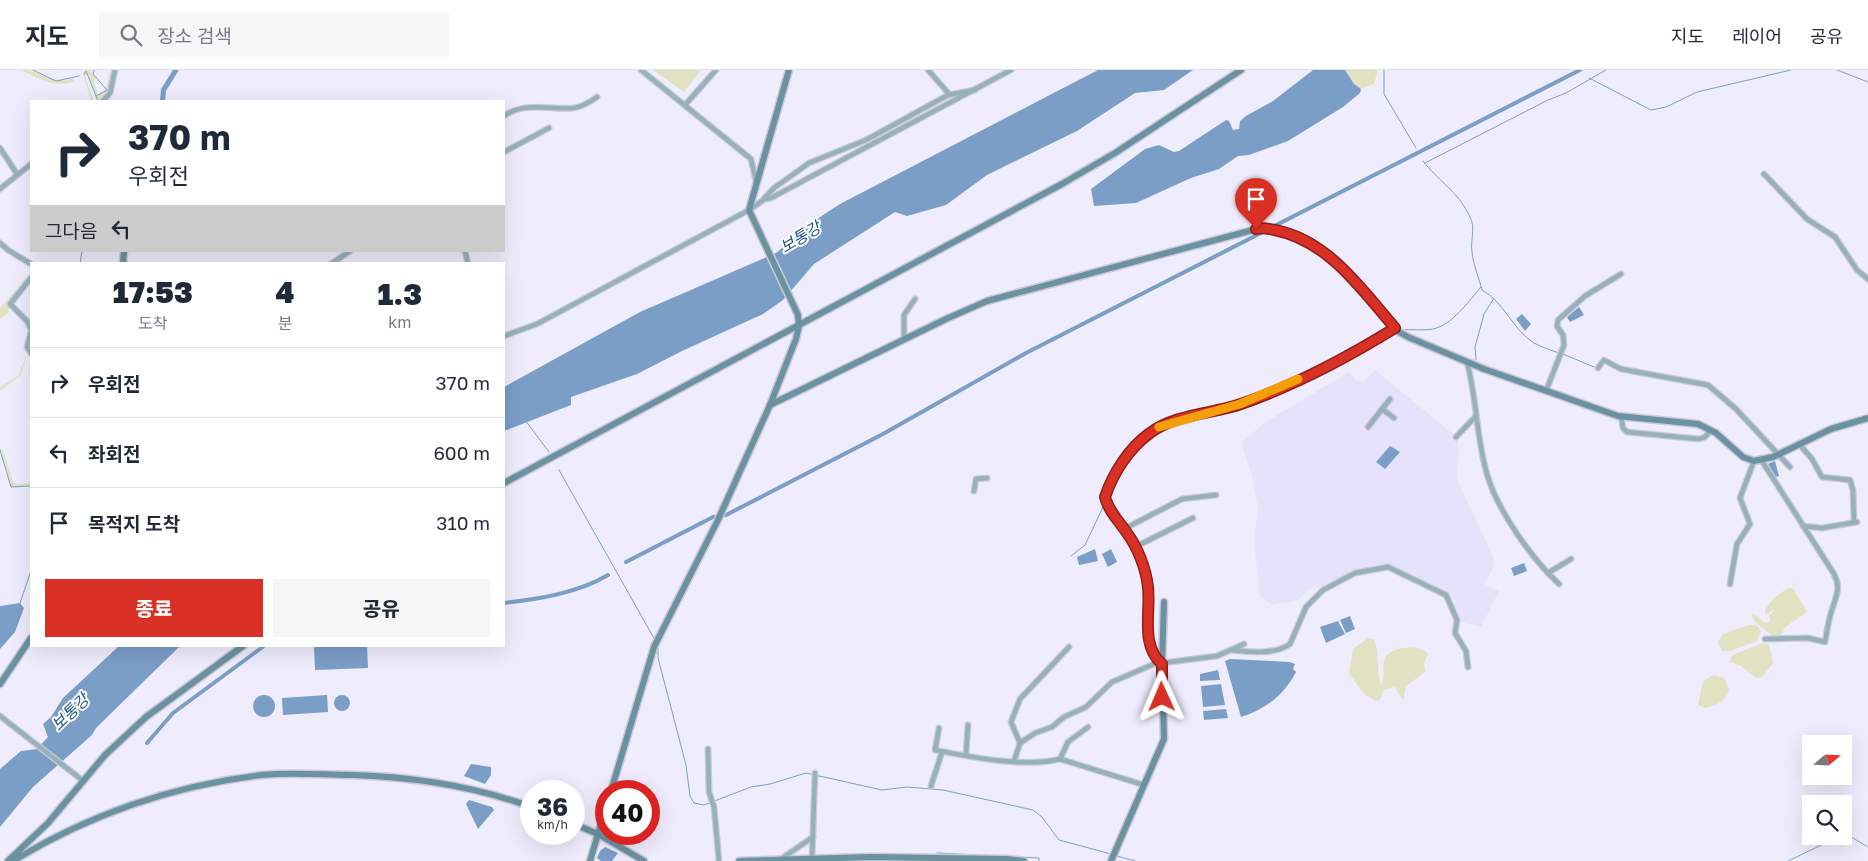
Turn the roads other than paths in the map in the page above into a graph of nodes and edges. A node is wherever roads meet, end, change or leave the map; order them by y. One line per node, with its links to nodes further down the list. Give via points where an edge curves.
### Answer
1 (115, 70): 11 (street, via 110,93)
2 (641, 70): 12 (street)
3 (716, 70): 12 (street)
4 (790, 70): 20 (main road)
5 (928, 70): 9 (street)
6 (1011, 70): 8 (street)
7 (1241, 70): 32 (main road, via 1090,169)
8 (975, 90): 9 (street); 22 (street, via 771,198)
9 (949, 94): 22 (street, via 866,140 805,165)
10 (597, 97): 13 (street, via 573,108 534,106)
11 (104, 100)
12 (685, 105): 20 (street, via 752,159)
13 (505, 115)
14 (549, 128): 16 (street)
15 (0, 148): 18 (street)
16 (505, 151)
17 (30, 165): 18 (street)
18 (17, 174): 21 (street)
19 (1764, 174): 30 (street, via 1807,219 1834,237 1857,270)
20 (756, 183): 23 (main road)
21 (0, 189)
22 (765, 198): 23 (street)
23 (749, 210): 32 (main road, via 798,314); 36 (street, via 536,324)
24 (0, 243): 27 (street)
25 (349, 252): 26 (street)
26 (334, 262)
27 (30, 263)
28 (1621, 274): 41 (street, via 1585,296 1558,320 1564,345)
29 (30, 279): 33 (street, via 10,304)
30 (1868, 279)
31 (915, 299): 37 (street, via 904,315)
32 (799, 326): 43 (main road); 58 (main road)
33 (30, 328)
34 (1397, 330): 37 (main road, via 1350,276 1322,250 1290,233 1256,229 987,301); 39 (main road); 63 (street, via 1248,401 1167,424 1151,432 1131,451 1105,497 1115,519)
35 (30, 334): 38 (street, via 27,347)
36 (505, 336)
37 (904, 339): 43 (main road)
38 (30, 351)
39 (1467, 362): 41 (main road); 46 (street, via 1475,392)
40 (1598, 368): 53 (street, via 1604,360 1622,369 1708,384)
41 (1546, 391): 45 (main road)
42 (1390, 399): 44 (street)
43 (770, 405): 91 (main road, via 722,512 654,647)
44 (1382, 410): 47 (street); 49 (street)
45 (1620, 416): 50 (main road, via 1698,424); 50 (street, via 1622,428 1627,432 1699,440)
46 (1475, 417): 51 (street); 66 (street, via 1487,477 1525,545)
47 (1394, 418)
48 (1868, 418): 52 (main road, via 1831,429)
49 (1368, 427)
50 (1711, 430): 54 (main road, via 1743,457)
51 (1456, 437)
52 (1799, 444): 53 (main road); 62 (street, via 1822,477 1850,480 1856,522 1822,528)
53 (1778, 454): 55 (main road); 56 (street)
54 (1754, 461): 55 (main road); 68 (street, via 1740,498 1750,524 1737,544)
55 (1762, 461): 62 (street)
56 (1790, 467)
57 (987, 478): 59 (street, via 976,480)
58 (505, 482)
59 (974, 491)
60 (1216, 495): 63 (street, via 1182,499)
61 (1193, 518): 64 (street)
62 (1803, 526): 70 (street, via 1839,582 1826,642 1808,638)
63 (1124, 529): 64 (street)
64 (1136, 547): 76 (street, via 1148,586 1149,646)
65 (1571, 559): 66 (street)
66 (1548, 573): 67 (street)
67 (1559, 584)
68 (1730, 584)
69 (1164, 602): 76 (main road)
70 (1765, 639)
71 (30, 640): 78 (main road)
72 (1244, 644): 75 (street)
73 (242, 647): 90 (main road, via 146,716)
74 (1068, 647): 83 (street, via 1020,699 1011,722)
75 (1231, 650): 76 (street, via 1217,656); 77 (street, via 1285,648 1290,644 1306,607 1323,590 1355,573 1388,567 1446,594 1457,620 1455,633 1466,651)
76 (1162, 664): 83 (street, via 1154,664 1112,682 1086,707 1064,716 1052,727); 92 (main road, via 1164,740)
77 (1468, 667)
78 (0, 684)
79 (0, 716): 90 (street)
80 (968, 724): 86 (street)
81 (1088, 727): 87 (street, via 1068,742)
82 (939, 728): 85 (street, via 934,750)
83 (1020, 743): 88 (street)
84 (708, 749): 104 (street)
85 (942, 752): 86 (street); 93 (street)
86 (966, 755): 88 (street)
87 (1060, 758): 88 (street, via 1044,762); 92 (street)
88 (1014, 761)
89 (815, 773): 95 (street)
90 (82, 780): 100 (main road, via 48,823)
91 (614, 780)
92 (1144, 785): 107 (main road)
93 (931, 786)
94 (520, 803): 101 (main road, via 428,781 375,776 262,775 124,806 100,815)
95 (812, 837): 98 (street); 99 (street)
96 (595, 844): 102 (main road)
97 (617, 845): 103 (main road)
98 (780, 859): 99 (main road); 105 (main road)
99 (812, 859): 106 (main road)
100 (8, 861)
101 (13, 861)
102 (590, 861)
103 (644, 861)
104 (719, 861)
105 (739, 861)
106 (1024, 861)
107 (1111, 861)

